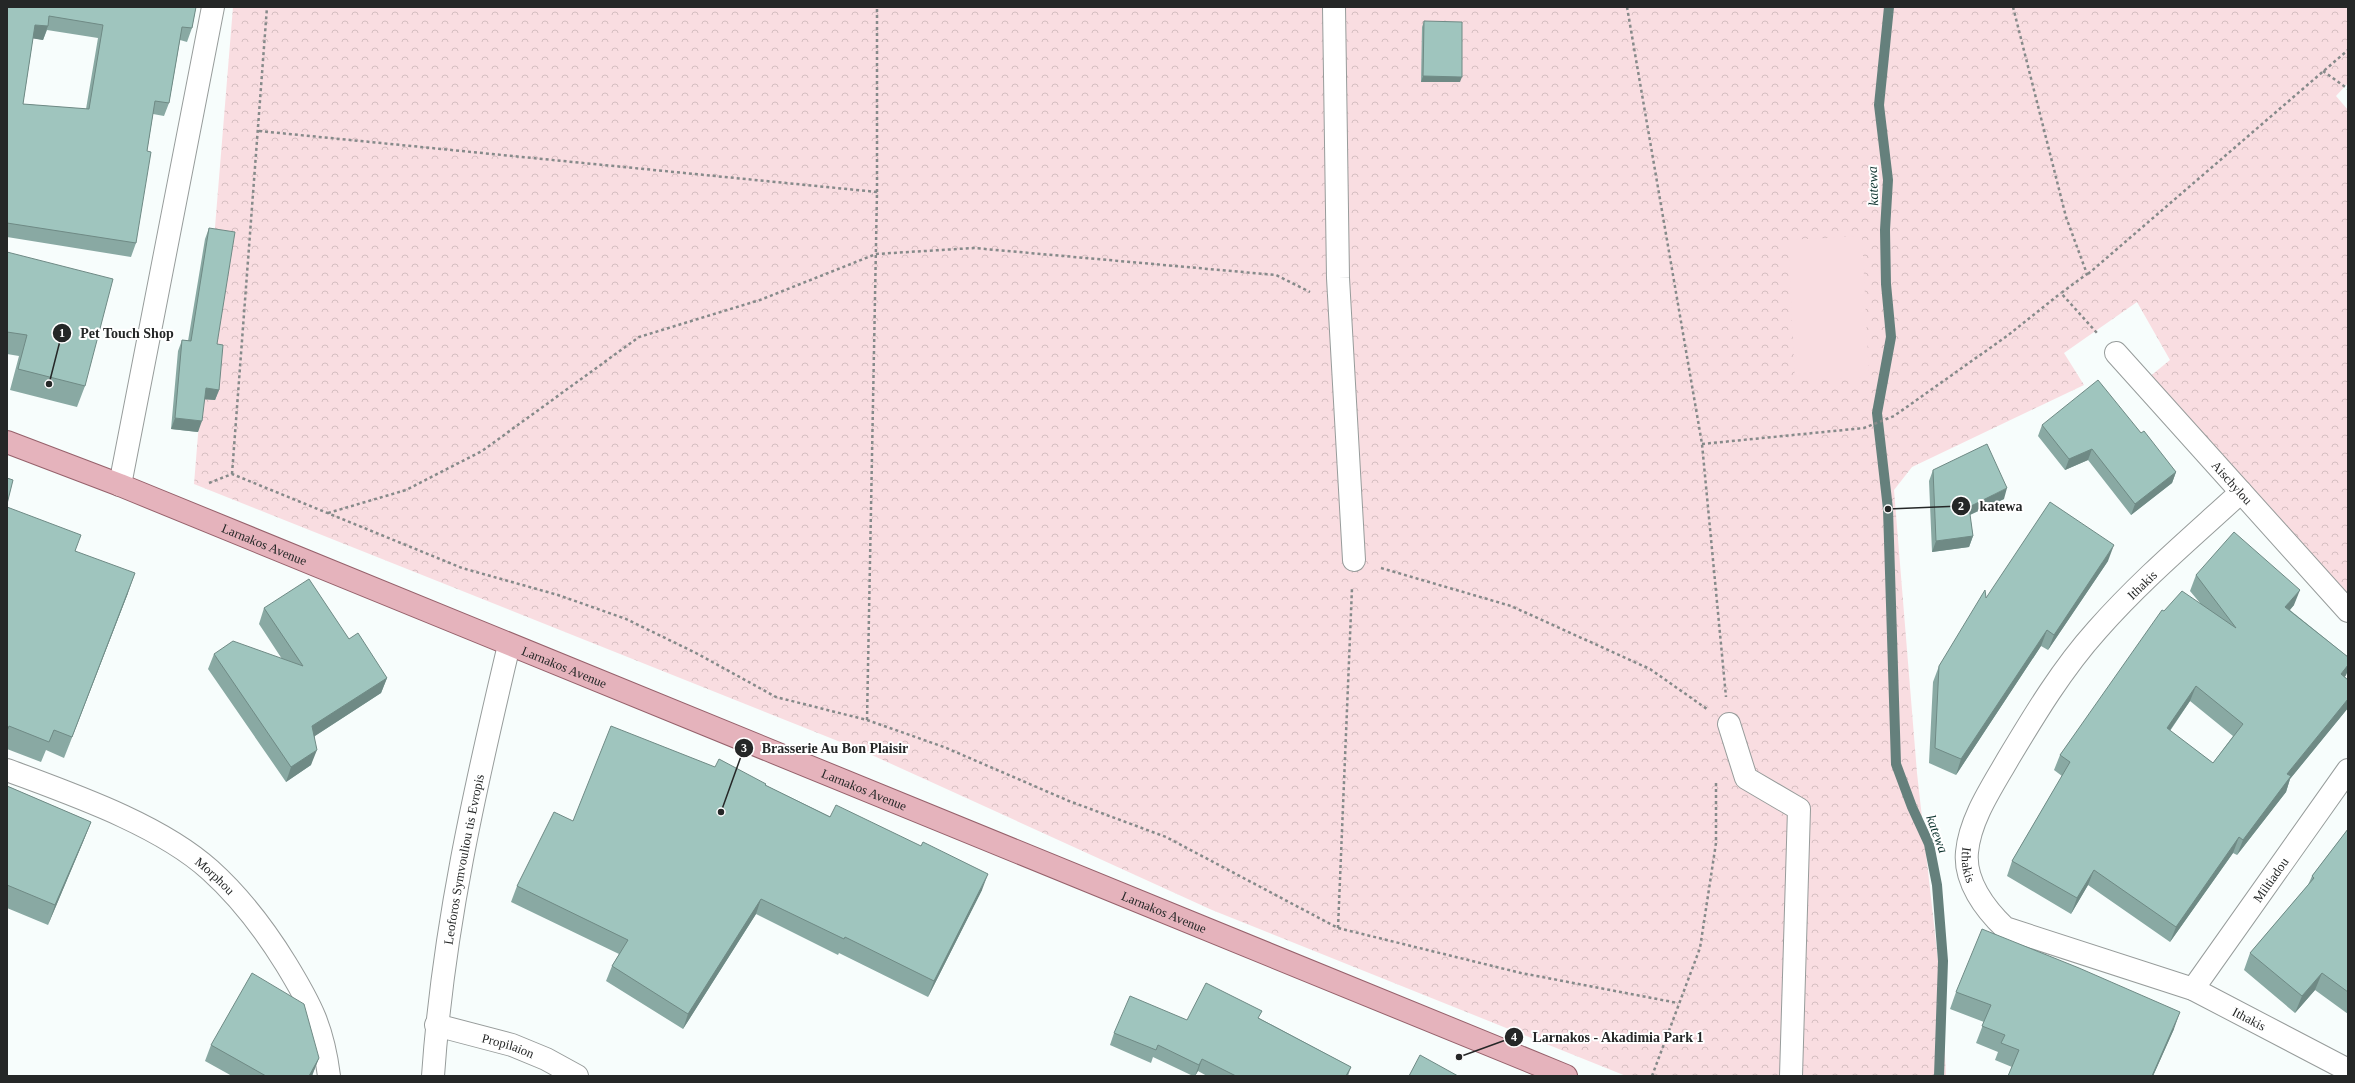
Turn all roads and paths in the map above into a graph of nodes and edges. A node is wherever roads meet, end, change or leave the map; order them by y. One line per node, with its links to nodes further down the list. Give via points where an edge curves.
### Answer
1 (213, 7): 21 (street)
2 (267, 7): 10 (path)
3 (877, 7): 11 (path)
4 (1334, 7): 15 (street)
5 (1627, 7): 18 (path)
6 (2013, 7): 13 (path, via 2066,218)
7 (2348, 50): 8 (path)
8 (2324, 71): 9 (path); 13 (path)
9 (2348, 89)
10 (259, 131): 11 (path); 19 (path)
11 (877, 192): 12 (path)
12 (876, 254): 15 (path, via 974,248 1276,275); 23 (path, via 760,300 639,337 482,451 406,490); 27 (path)
13 (2087, 274): 14 (path)
14 (2061, 294): 16 (path); 18 (path, via 2007,336 1894,416 1864,428)
15 (1340, 306): 24 (street)
16 (2116, 353): 22 (street, Aischylou)
17 (7, 442): 21 (main road, Larnakos Avenue)
18 (1702, 444): 28 (path)
19 (232, 474): 20 (path); 23 (path)
20 (209, 483)
21 (120, 485): 26 (main road, Larnakos Avenue)
22 (2241, 492): 25 (street, Aischylou); 33 (street, Ithakis, via 2107,619 2062,672 1988,794 1974,824 1967,852 1971,877 1978,896 1991,915 2005,928)
23 (328, 513): 27 (path, via 462,568 558,595 626,619 696,653 776,697)
24 (1354, 560): 28 (path, via 1511,606 1650,669); 32 (path)
25 (2348, 611)
26 (509, 645): 35 (street, Leoforos Symvouliou tis Evropis, via 454,891); 40 (main road, Larnakos Avenue)
27 (867, 720): 32 (path, via 944,747 1069,801 1166,837)
28 (1728, 724): 42 (street, via 1746,778 1798,809)
29 (7, 770): 37 (street, Morphou, via 106,809 176,845 209,869 236,896 275,945 306,997 321,1030)
30 (2348, 770): 33 (street, Miltiadou)
31 (1716, 775): 34 (path, via 1716,843 1700,948)
32 (1338, 928): 34 (path, via 1521,973)
33 (2193, 989): 36 (street, Ithakis)
34 (1678, 1003): 41 (path)
35 (436, 1025): 38 (street, Leoforos Symvouliou tis Evropis); 39 (street, Propilaion, via 512,1045)
36 (2348, 1070)
37 (329, 1076)
38 (433, 1076)
39 (577, 1076)
40 (1566, 1076)
41 (1652, 1076)
42 (1791, 1076)

